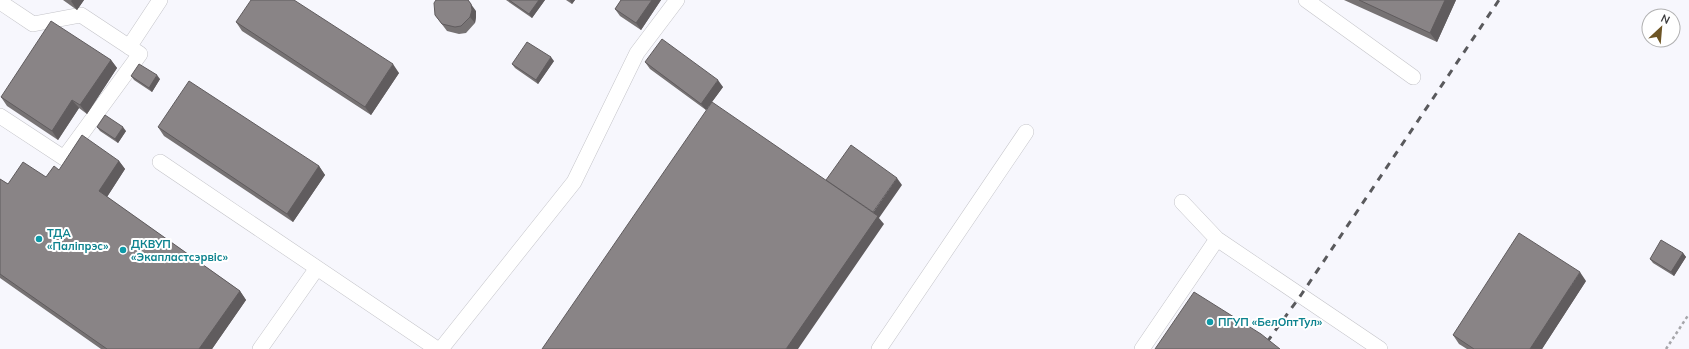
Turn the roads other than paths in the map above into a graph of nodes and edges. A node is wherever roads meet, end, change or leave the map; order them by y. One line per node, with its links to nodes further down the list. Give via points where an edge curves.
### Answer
1 (160, 0): 5 (lane)
2 (677, 0): 15 (lane, via 637,53 574,182)
3 (1306, 0): 6 (lane)
4 (0, 2): 5 (lane, via 33,24 81,16)
5 (129, 47): 7 (lane, via 140,54 64,158)
6 (1414, 77)
7 (0, 116)
8 (1026, 132): 16 (lane)
9 (160, 162): 12 (lane)
10 (1182, 202): 11 (lane)
11 (1217, 239): 17 (lane); 18 (lane)
12 (317, 268): 13 (lane); 14 (lane)
13 (260, 349)
14 (437, 349)
15 (441, 349)
16 (879, 349)
17 (1142, 349)
18 (1380, 349)

